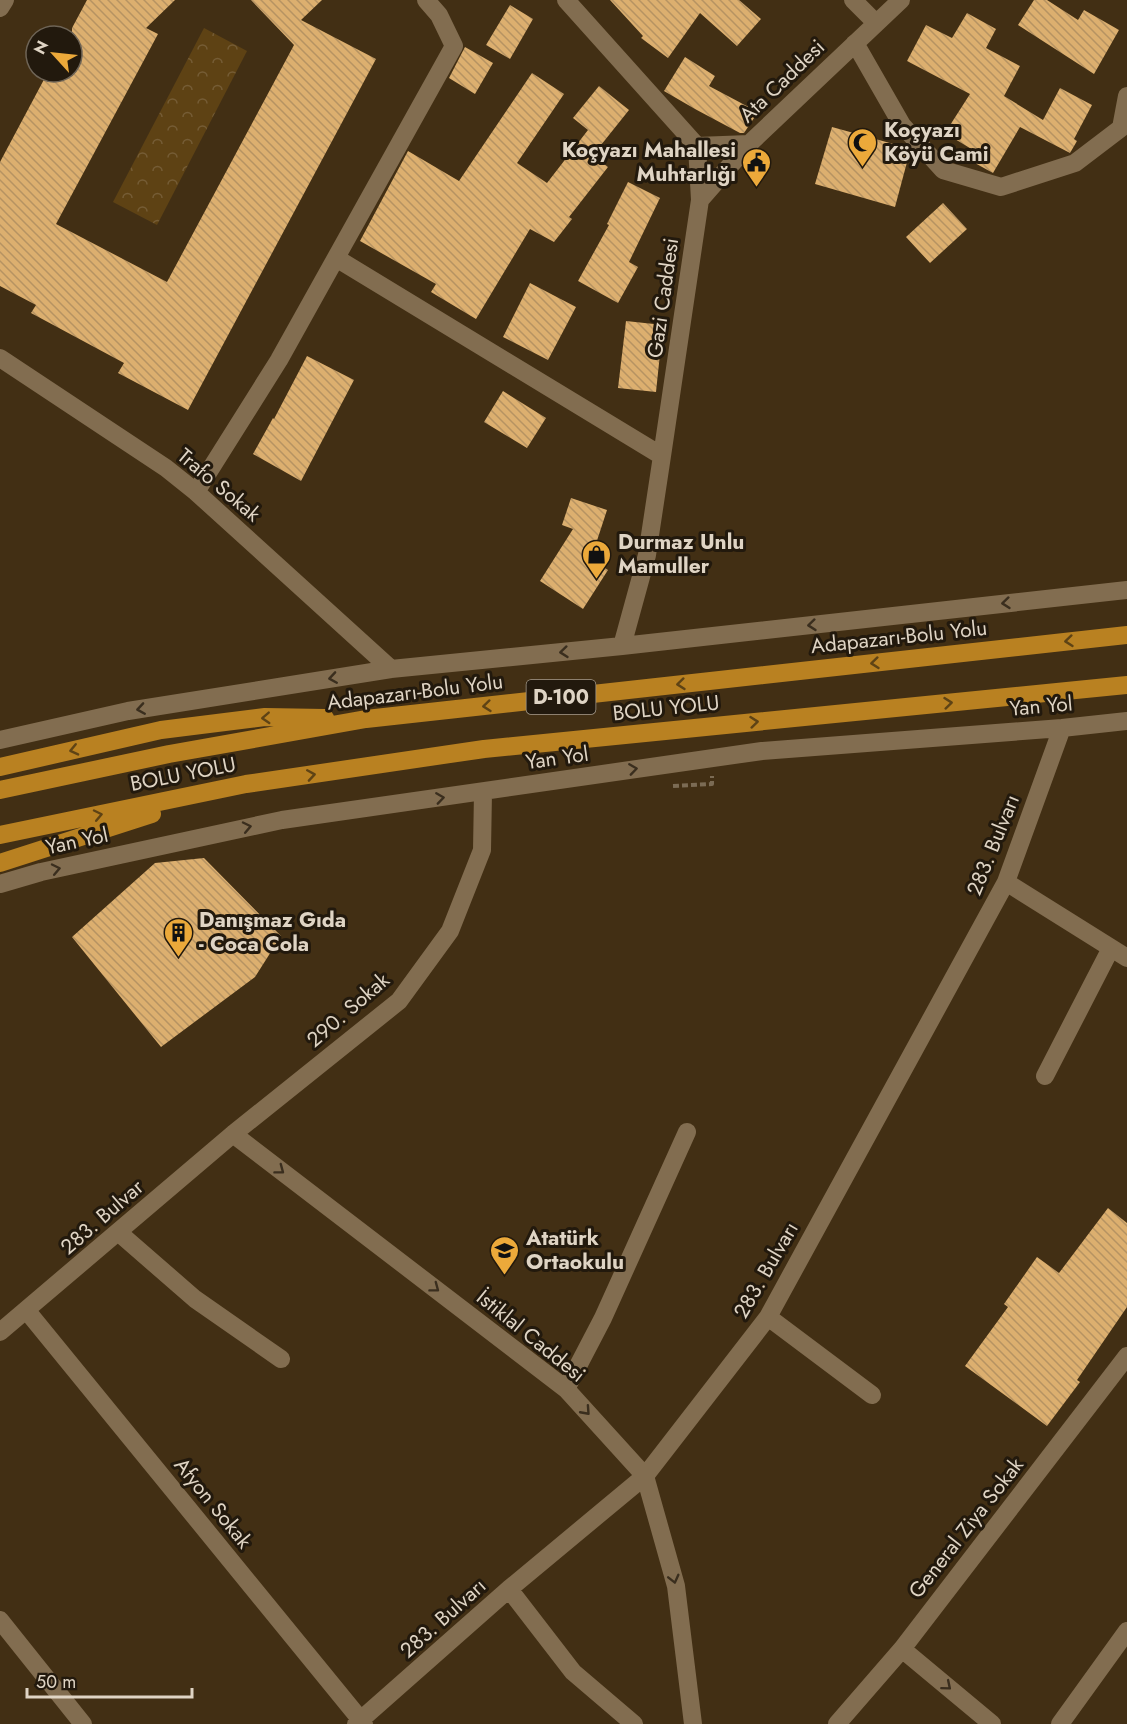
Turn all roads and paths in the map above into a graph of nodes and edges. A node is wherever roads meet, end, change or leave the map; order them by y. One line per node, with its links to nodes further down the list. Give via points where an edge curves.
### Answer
1 (6, 0): 6 (street)
2 (426, 0): 14 (street, via 439,15 454,46)
3 (566, 0): 12 (street)
4 (853, 0): 7 (street)
5 (901, 0): 7 (street, Ata Caddesi)
6 (0, 8)
7 (876, 23): 8 (street, Ata Caddesi)
8 (855, 44): 10 (street, via 902,125 943,170 1001,188 1075,163); 11 (street, Ata Caddesi)
9 (1127, 96): 10 (street)
10 (1124, 131)
11 (749, 144): 12 (street); 13 (street, Ata Caddesi)
12 (697, 146): 13 (street, Gazi Caddesi)
13 (700, 200): 16 (street, Gazi Caddesi)
14 (336, 258): 16 (street); 17 (street, via 279,360)
15 (2, 364): 17 (street, Trafo Sokak, via 166,468)
16 (662, 456): 20 (street, Gazi Caddesi, via 647,555)
17 (196, 492): 21 (street, Trafo Sokak)
18 (1127, 590): 20 (street, one-way to 20)
19 (1127, 635): 23 (highway, Adapazarı-Bolu Yolu / D-100, one-way to 23)
20 (622, 646): 21 (street, one-way to 21)
21 (391, 669): 26 (street, one-way to 26, via 128,711)
22 (1127, 685): 28 (highway, BOLU YOLU / D-100, one-way to 22, via 484,749)
23 (366, 719): 27 (highway, one-way to 27, via 265,717 161,730); 31 (highway, Adapazarı-Bolu Yolu / D-100, via 169,754)
24 (1122, 725): 25 (street, Yan Yol)
25 (1062, 728): 32 (street, Yan Yol, one-way to 25, via 762,751); 35 (street, 283. Bulvarı)
26 (0, 740)
27 (0, 767)
28 (246, 784): 33 (highway, BOLU YOLU / D-100, one-way to 28); 34 (highway)
29 (712, 784): 30 (path)
30 (668, 786)
31 (0, 790)
32 (483, 792): 36 (street, Yan Yol, one-way to 32, via 282,820); 41 (street, 290. Sokak, via 482,850 450,931 399,1001)
33 (0, 835)
34 (0, 863)
35 (1006, 882): 37 (street); 44 (street, 283. Bulvarı)
36 (0, 884)
37 (1111, 948): 38 (street); 39 (street)
38 (1127, 958)
39 (1045, 1076)
40 (687, 1132): 48 (street)
41 (233, 1134): 42 (street, 283. Bulvar); 48 (street, İstiklal Caddesi, one-way to 48)
42 (118, 1232): 43 (street, 283. Bulvar); 47 (street, via 195,1299)
43 (27, 1311): 45 (street, 283. Bulvar); 55 (street, Afyon Sokak)
44 (768, 1317): 49 (street); 50 (street, 283. Bulvarı)
45 (0, 1332)
46 (1127, 1356): 54 (street, General Ziya Sokak)
47 (281, 1359)
48 (566, 1389): 50 (street, İstiklal Caddesi, one-way to 50)
49 (872, 1395)
50 (645, 1476): 51 (street, 283. Bulvarı); 58 (street, İstiklal Caddesi, one-way to 58, via 676,1586)
51 (509, 1589): 55 (street, 283. Bulvarı); 57 (street, via 573,1672)
52 (0, 1620): 56 (street)
53 (1127, 1631): 61 (street)
54 (902, 1649): 59 (street, General Ziya Sokak); 60 (street, one-way to 60)
55 (360, 1723)
56 (83, 1724)
57 (634, 1724)
58 (693, 1724)
59 (837, 1724)
60 (992, 1724)
61 (1060, 1724)

